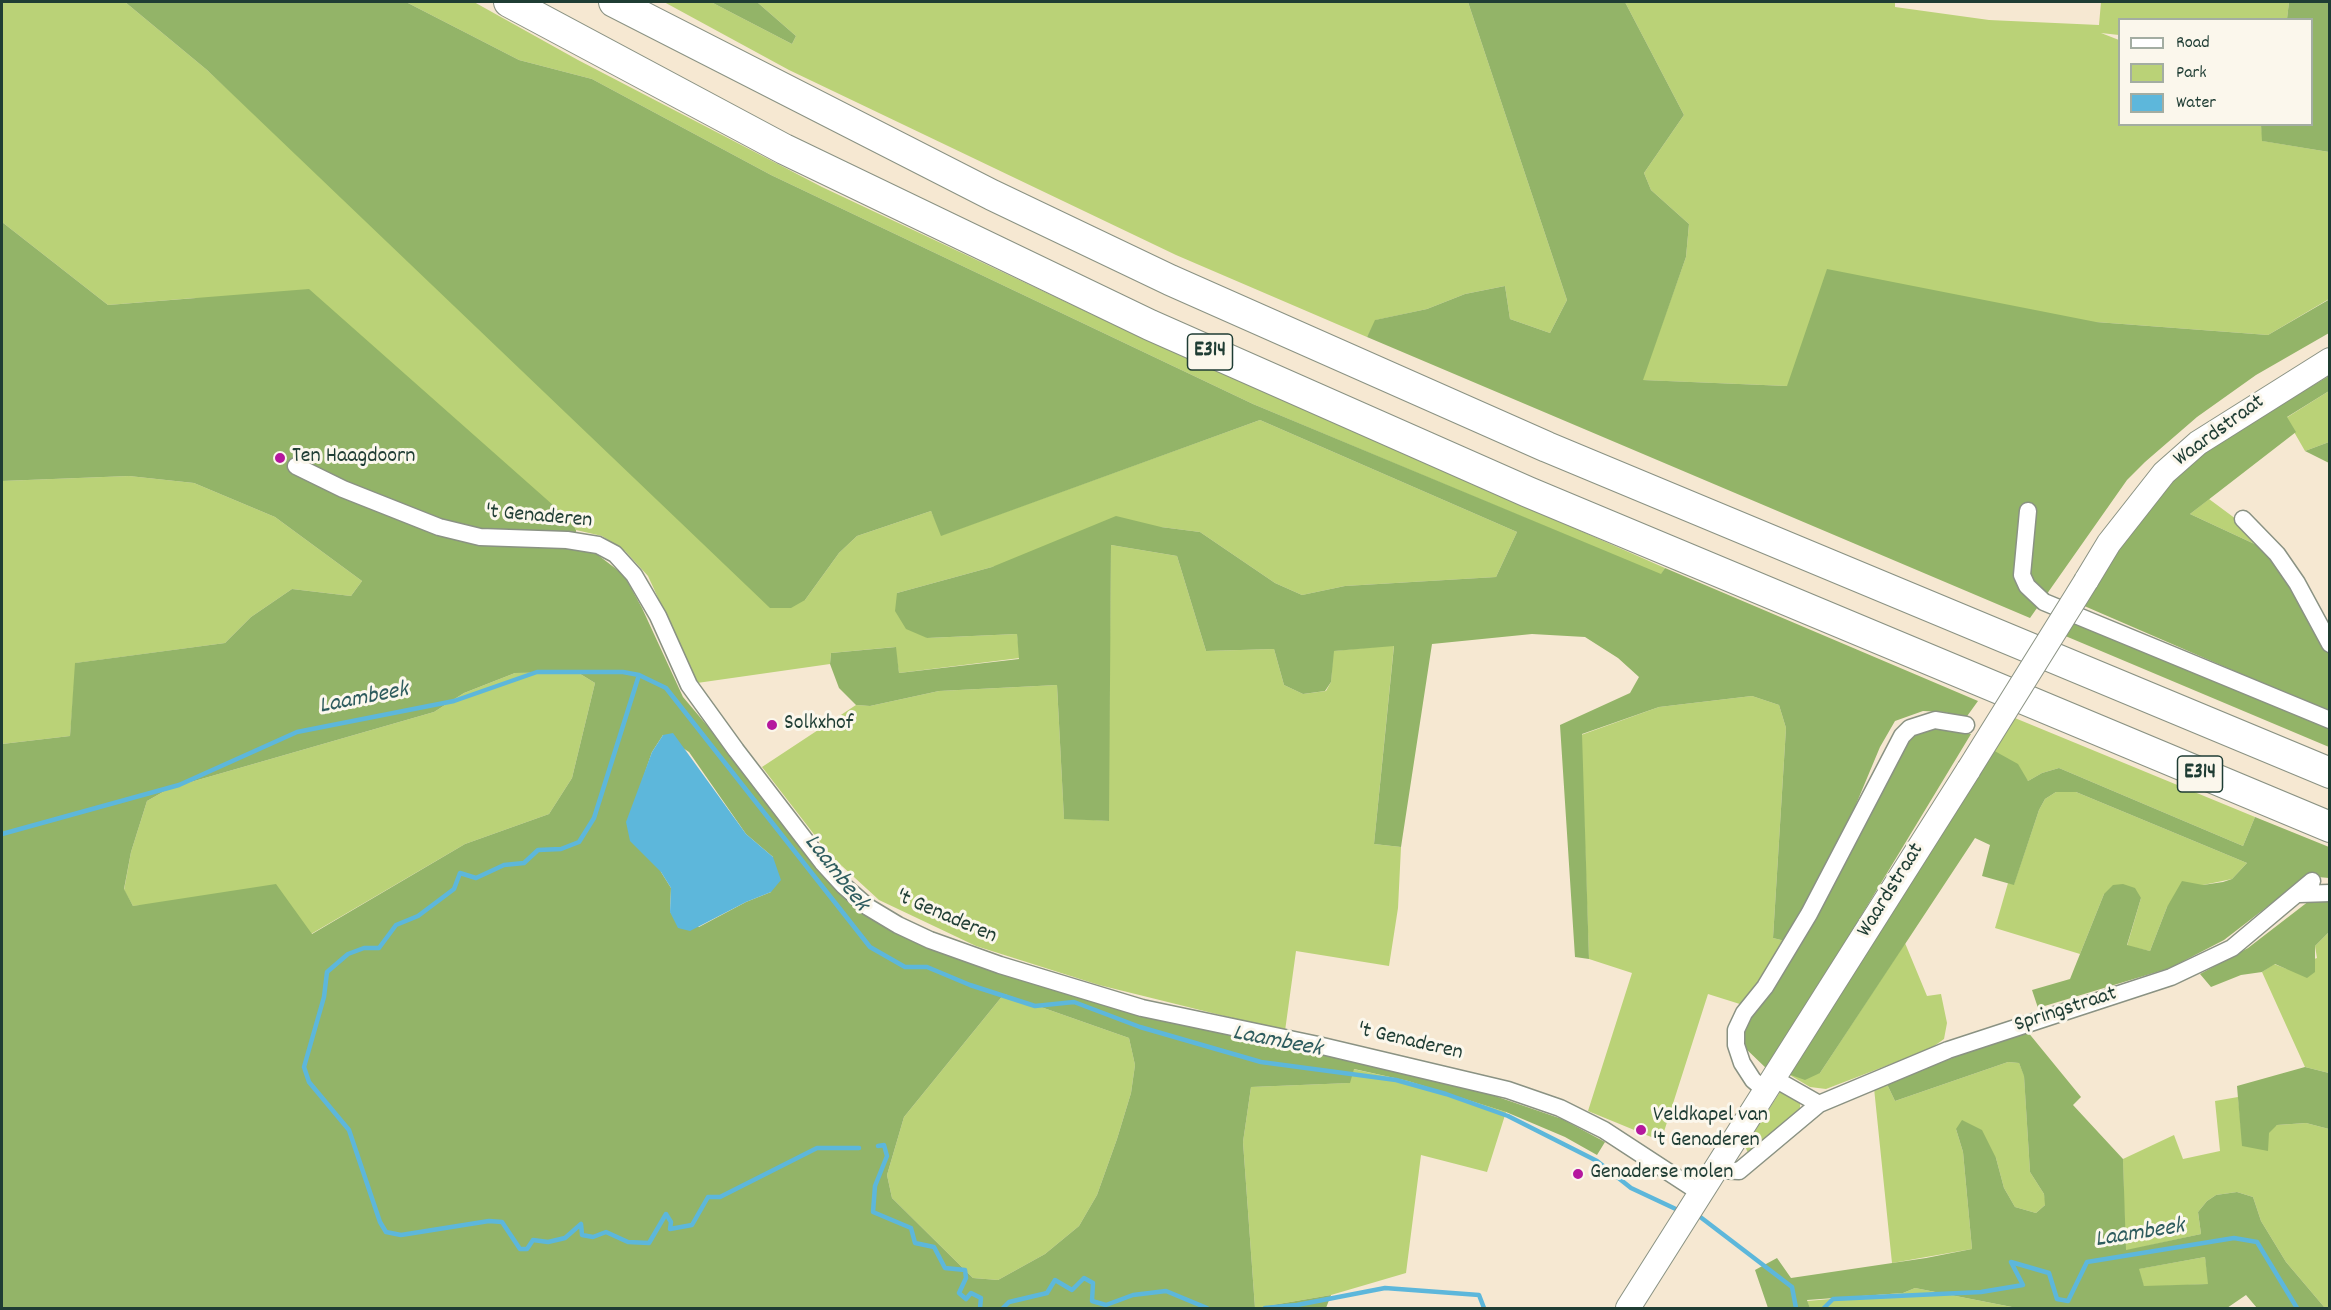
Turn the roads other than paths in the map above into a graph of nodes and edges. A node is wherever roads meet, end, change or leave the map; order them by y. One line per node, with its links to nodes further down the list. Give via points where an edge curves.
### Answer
1 (509, 2): 11 (highway, E314, via 784,149 1181,339 1528,492)
2 (614, 2): 10 (highway, E314, via 992,195 1301,338 1547,447)
3 (2330, 360): 15 (street, Waardstraat, bridge, via 2207,437 2164,473 2109,543)
4 (296, 466): 18 (street, 't Genaderen, via 439,527 480,537 598,544 615,554 634,575 689,685 735,750 844,886 898,925 1000,965 1142,1008 1508,1089 1604,1130)
5 (2028, 511): 8 (street, via 2022,575 2044,603)
6 (2243, 519): 7 (street, via 2277,554)
7 (2330, 644)
8 (2330, 720)
9 (1966, 725): 15 (street, via 1935,720 1910,728 1902,736 1809,914 1765,987 1744,1013 1736,1030 1736,1045 1747,1071)
10 (2330, 773)
11 (2330, 827)
12 (2312, 881): 14 (street, Springstraat)
13 (2330, 893): 14 (street)
14 (2299, 894): 16 (street, Springstraat, via 2232,948 2171,977 1948,1050)
15 (1771, 1085): 16 (street); 17 (street, Waardstraat)
16 (1819, 1104): 17 (street, Springstraat, via 1739,1171)
17 (1718, 1170): 18 (street)
18 (1702, 1194): 19 (street)
19 (1628, 1308)

